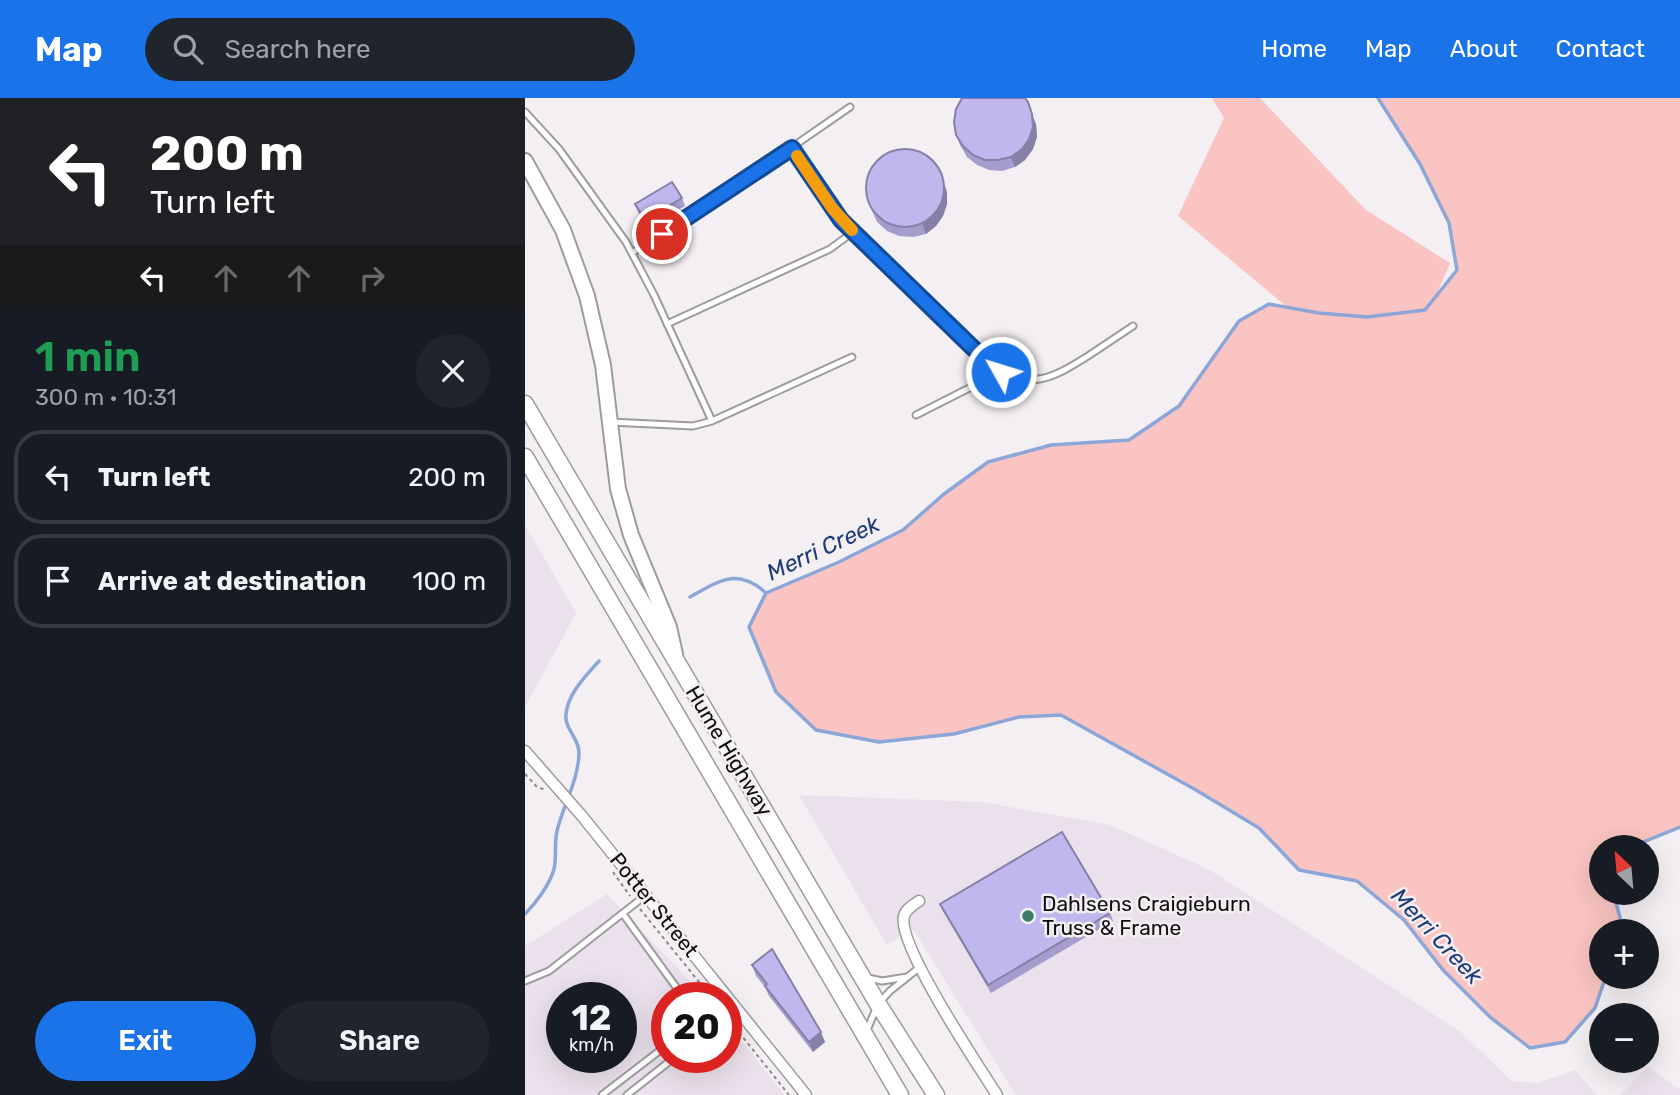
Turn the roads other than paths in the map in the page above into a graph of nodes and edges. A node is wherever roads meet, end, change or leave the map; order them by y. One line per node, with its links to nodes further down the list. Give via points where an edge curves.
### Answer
1 (850, 107): 3 (lane)
2 (525, 112): 6 (lane, via 573,168)
3 (792, 148): 5 (lane); 6 (lane)
4 (525, 161): 14 (main road, via 563,230 587,296 601,354)
5 (853, 232): 7 (lane, via 830,248); 10 (lane)
6 (632, 253): 7 (lane)
7 (667, 324): 13 (lane)
8 (1133, 326): 10 (lane, via 1050,378 1025,380)
9 (852, 357): 13 (lane)
10 (1001, 372): 12 (lane)
11 (525, 404): 16 (highway, Hume Highway)
12 (916, 415)
13 (712, 421): 14 (lane, via 682,426)
14 (609, 422): 16 (main road, via 614,471 627,523 669,627)
15 (525, 457): 29 (highway, Hume Highway)
16 (677, 663): 22 (highway, Hume Highway)
17 (525, 751): 18 (street, Potter Street)
18 (646, 895): 20 (lane); 26 (street, Potter Street)
19 (919, 901): 21 (street, via 904,917 904,929)
20 (623, 914): 24 (lane, via 549,971); 25 (lane)
21 (920, 967): 23 (lane); 37 (street)
22 (862, 976): 23 (lane, via 882,981); 27 (highway, Hume Highway)
23 (908, 976): 27 (lane)
24 (525, 981)
25 (672, 982)
26 (713, 982)
27 (878, 1004): 29 (lane); 36 (highway, Hume Highway)
28 (742, 1018): 34 (street, Potter Street)
29 (865, 1036): 35 (highway, Hume Highway)
30 (651, 1057): 32 (lane)
31 (655, 1073): 33 (lane)
32 (602, 1095)
33 (627, 1095)
34 (806, 1095)
35 (900, 1095)
36 (936, 1095)
37 (997, 1095)

